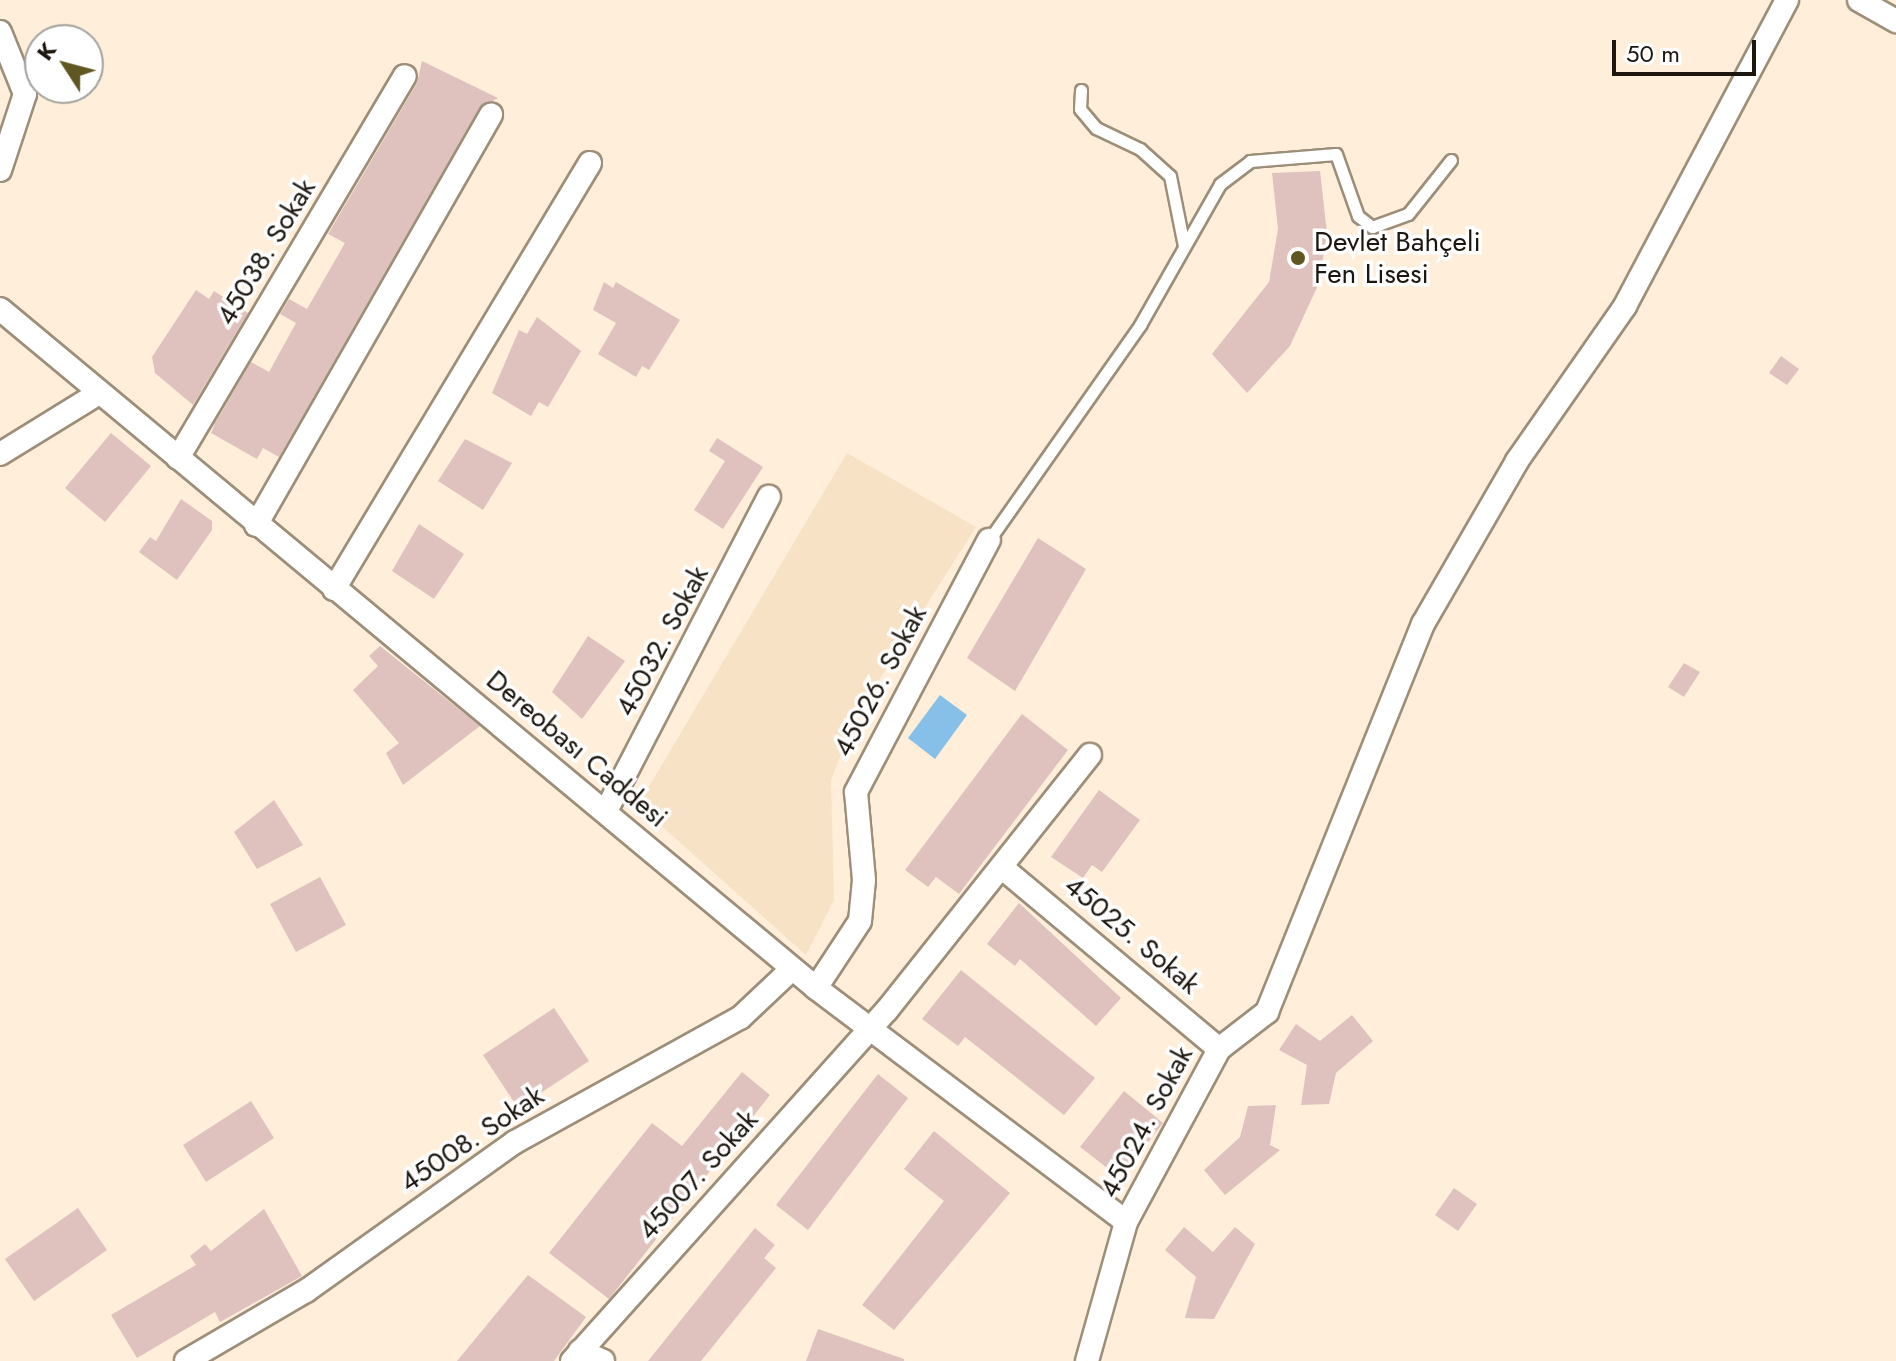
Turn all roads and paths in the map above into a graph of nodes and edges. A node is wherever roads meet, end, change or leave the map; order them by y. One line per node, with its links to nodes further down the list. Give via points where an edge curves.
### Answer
1 (1787, 0): 26 (street, via 1625,306 1517,461 1494,512 1423,624 1267,1012)
2 (1859, 0): 3 (street)
3 (1896, 21)
4 (0, 32): 10 (street, via 25,94)
5 (405, 76): 15 (street, 45038. Sokak)
6 (1081, 90): 11 (lane, via 1080,109 1096,128 1140,149 1170,176)
7 (491, 115): 17 (street)
8 (1451, 160): 11 (lane, via 1408,214 1372,227 1358,216 1336,154 1250,161 1220,184)
9 (590, 163): 19 (street)
10 (0, 170)
11 (1184, 251): 18 (lane)
12 (0, 309): 13 (street, Dereobası Caddesi)
13 (99, 393): 14 (street); 15 (street, Dereobası Caddesi)
14 (0, 454)
15 (178, 458): 17 (street, Dereobası Caddesi)
16 (769, 497): 21 (street, 45032. Sokak)
17 (256, 525): 19 (street, Dereobası Caddesi)
18 (989, 540): 24 (street, 45026. Sokak, via 856,792 864,880 860,921)
19 (334, 589): 21 (street, Dereobası Caddesi)
20 (1090, 755): 22 (street)
21 (606, 811): 23 (street, Dereobası Caddesi)
22 (1005, 870): 25 (street); 26 (street, 45025. Sokak)
23 (792, 969): 24 (street, Dereobası Caddesi); 29 (street, 45008. Sokak, via 740,1018 515,1142 306,1291)
24 (816, 988): 25 (street, Dereobası Caddesi)
25 (868, 1030): 27 (street, Dereobası Caddesi); 28 (street, 45007. Sokak)
26 (1219, 1049): 27 (street, 45024. Sokak)
27 (1126, 1222): 31 (street, 45024. Sokak)
28 (576, 1356): 30 (street)
29 (186, 1361)
30 (603, 1361)
31 (1087, 1361)

